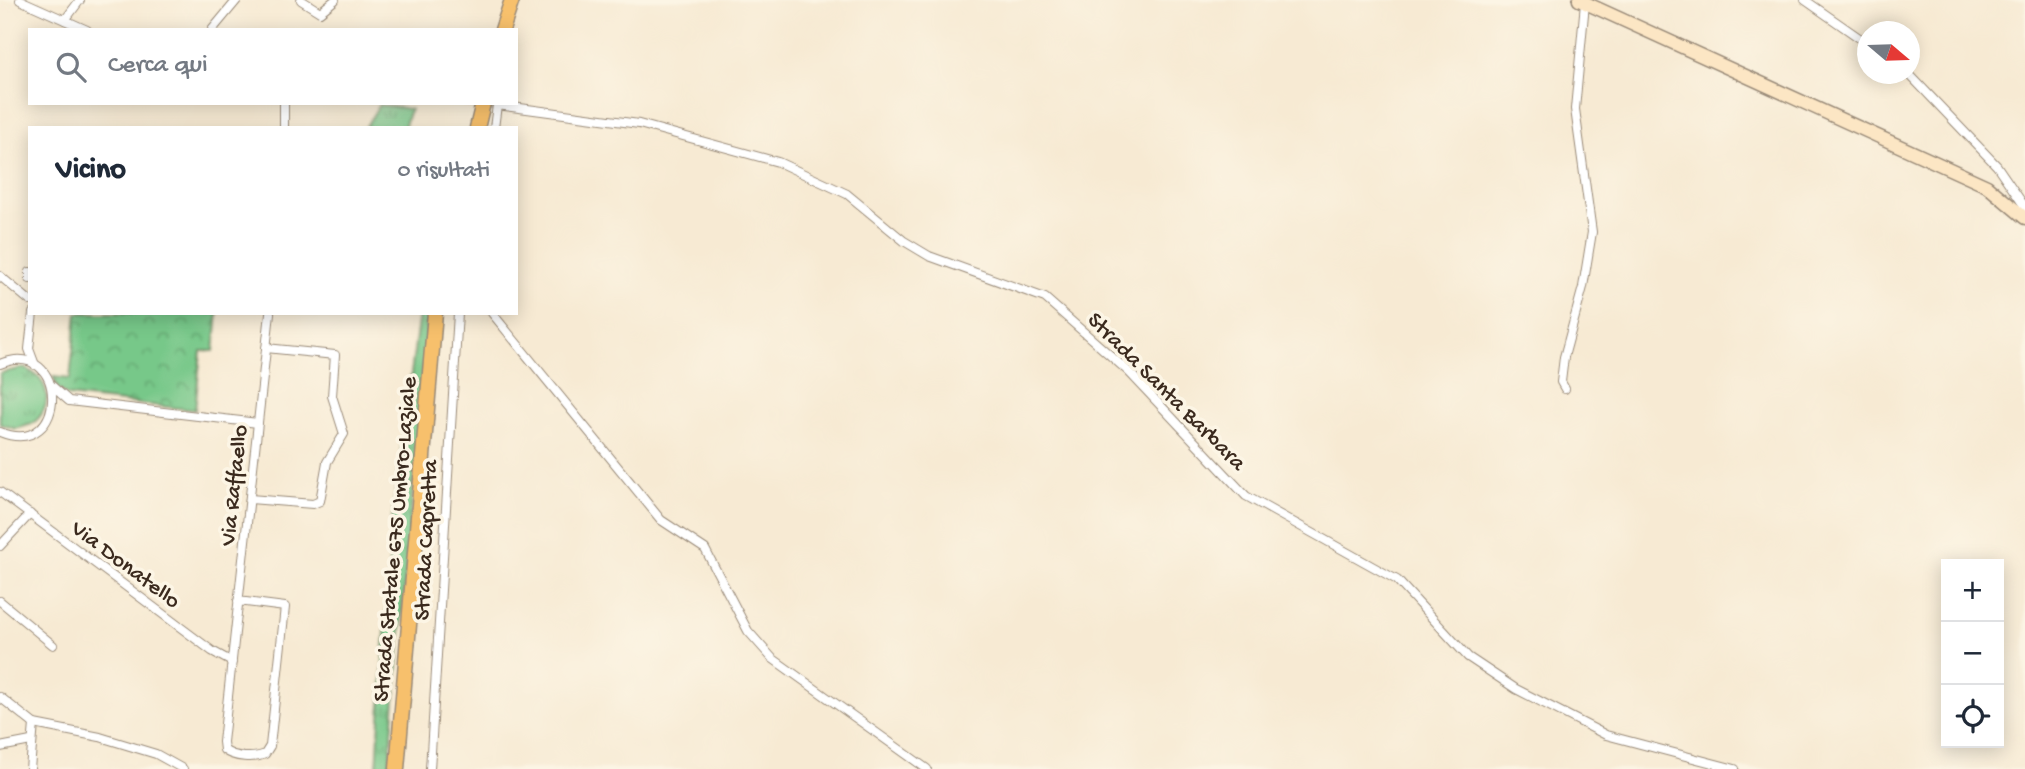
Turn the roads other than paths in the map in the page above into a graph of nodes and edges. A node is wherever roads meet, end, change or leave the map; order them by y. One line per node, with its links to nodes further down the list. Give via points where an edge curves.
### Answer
1 (20, 0): 10 (street)
2 (80, 0): 10 (street)
3 (237, 0): 12 (street)
4 (301, 0): 5 (street, via 320,12)
5 (335, 0)
6 (502, 0): 13 (highway)
7 (512, 0): 14 (highway)
8 (1805, 0): 15 (street)
9 (1582, 1): 27 (main road, via 1987,186); 42 (street, via 1575,108 1591,232 1583,287 1563,357 1560,382)
10 (65, 20): 11 (street)
11 (83, 28)
12 (214, 28)
13 (493, 28)
14 (503, 28)
15 (1857, 37)
16 (1919, 84): 26 (street, via 1997,166)
17 (284, 105): 22 (street)
18 (473, 105): 23 (highway)
19 (489, 105): 24 (highway)
20 (490, 105): 25 (street)
21 (497, 105): 65 (street, Strada Santa Barbara, via 639,124 778,163 848,194 929,256 1045,298 1129,372 1246,496 1397,580 1468,657 1516,689 1606,735)
22 (284, 126)
23 (467, 126)
24 (478, 126)
25 (494, 126)
26 (2025, 207)
27 (2025, 218)
28 (0, 276): 29 (street)
29 (28, 299)
30 (33, 315): 36 (street)
31 (270, 315): 37 (street, Via Raffaello)
32 (435, 315): 61 (highway, Strada Statale 675 Umbro-Laziale)
33 (444, 315): 62 (highway, Strada Statale 675 Umbro-Laziale)
34 (458, 315): 63 (street, Strada Capretta)
35 (494, 315): 64 (street, via 661,520 705,549 748,631 772,658)
36 (29, 344): 38 (street, via 21,356); 40 (street)
37 (266, 348): 45 (street, Via Raffaello); 48 (street, via 335,355 332,396 344,434 327,462 320,501)
38 (10, 361): 39 (street); 40 (street)
39 (0, 364)
40 (36, 366): 41 (street)
41 (52, 386): 43 (street); 44 (street)
42 (1565, 389)
43 (69, 401): 44 (street); 45 (street)
44 (51, 411): 46 (street, via 45,423 29,433)
45 (258, 423): 48 (street, Via Raffaello)
46 (1, 433)
47 (0, 492): 49 (street, Via Donatello)
48 (250, 499): 52 (street, Via Raffaello)
49 (30, 514): 50 (street); 54 (street, Via Donatello)
50 (0, 545)
51 (0, 601): 53 (street)
52 (238, 601): 54 (street, Via Raffaello); 54 (street, Via Raffaello, via 285,607 270,746 258,757 225,750)
53 (54, 645)
54 (232, 662)
55 (0, 697): 56 (street)
56 (34, 724): 57 (street); 60 (street, via 100,737 156,754)
57 (31, 741): 58 (street); 59 (street)
58 (0, 747)
59 (30, 769)
60 (183, 769)
61 (397, 769)
62 (406, 769)
63 (430, 769)
64 (927, 769)
65 (1735, 769)

